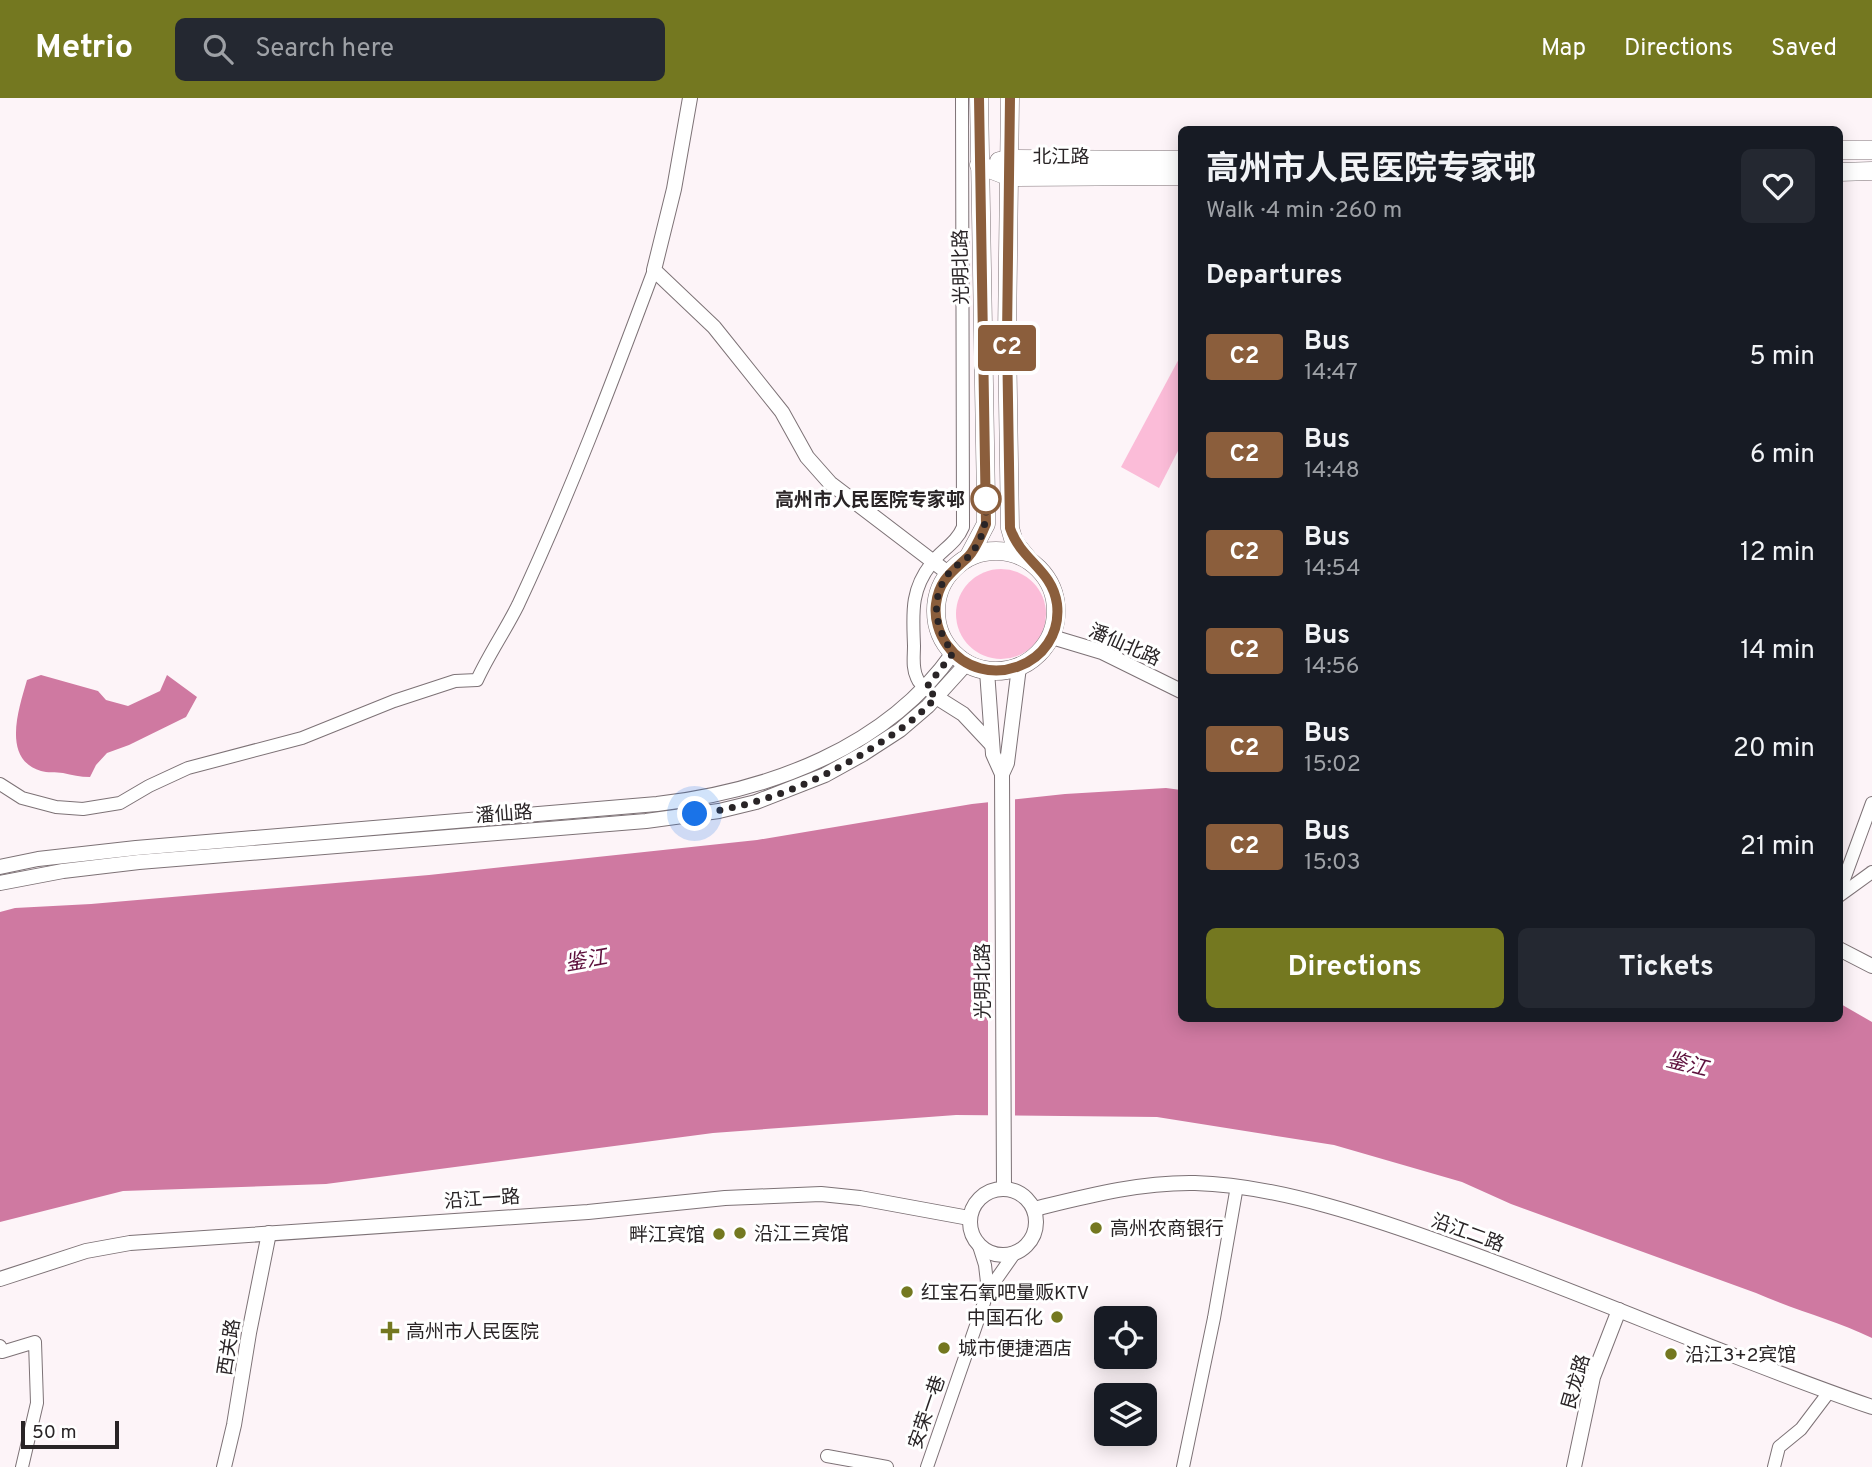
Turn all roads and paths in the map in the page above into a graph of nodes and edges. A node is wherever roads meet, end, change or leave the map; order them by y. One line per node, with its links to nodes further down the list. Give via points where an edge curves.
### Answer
1 (690, 98): 13 (street)
2 (962, 98): 8 (street)
3 (979, 98): 8 (main road, 光明北路)
4 (1010, 98): 9 (main road)
5 (1843, 150): 6 (main road)
6 (1872, 150)
7 (1178, 160): 9 (main road, 北江路)
8 (970, 165): 9 (main road, 北江路); 14 (main road, 光明北路, via 986,524); 16 (street, via 964,513 959,536)
9 (1010, 168): 12 (main road, 北江路); 15 (main road, via 1010,528)
10 (1872, 171): 11 (main road)
11 (1843, 172)
12 (1178, 176)
13 (654, 270): 16 (street, via 714,327 782,411 807,457 830,482); 26 (street, via 556,521 477,680 455,681 302,738 188,768 120,803 83,809 55,807 23,798)
14 (969, 556): 15 (main road, via 1008,551); 17 (main road, 光明北路)
15 (1027, 558): 18 (main road, via 1043,572 1055,594)
16 (932, 562): 17 (street); 23 (street, via 920,583 911,617 913,666 918,681)
17 (948, 573): 19 (main road, via 936,605 937,622 943,639)
18 (1052, 637): 20 (main road, via 1032,660); 22 (street, 潘仙北路, via 1102,652)
19 (960, 658): 21 (main road); 23 (street, 潘仙路)
20 (1019, 667): 21 (main road); 25 (street, 光明北路)
21 (987, 671): 24 (street, 光明北路)
22 (1178, 690)
23 (931, 693): 24 (street, via 964,714); 28 (street, 潘仙路, via 829,756 770,781 701,799 135,848); 30 (street, 潘仙路, via 900,730 863,754 794,789 719,811 646,821 139,862)
24 (992, 745): 25 (street, 光明北路)
25 (1002, 774): 36 (street, 光明北路)
26 (0, 784)
27 (1872, 803): 31 (street)
28 (0, 867)
29 (1872, 872): 32 (street)
30 (0, 883)
31 (1843, 884)
32 (1843, 892)
33 (1843, 951): 34 (street)
34 (1872, 966)
35 (1237, 1186): 37 (street, 沿江二路, via 1154,1184); 44 (street, 沿江二路, via 1396,1226); 53 (street)
36 (1004, 1189): 37 (street, via 1021,1195); 38 (street, via 985,1194)
37 (1034, 1209): 41 (street, via 1031,1240)
38 (969, 1218): 39 (street, 沿江一路, via 821,1194); 40 (street)
39 (269, 1234): 42 (street, 沿江一路, via 130,1243 66,1256); 50 (street, 西关路)
40 (979, 1247): 41 (street, via 996,1255); 43 (street)
41 (1014, 1254): 43 (street)
42 (0, 1279)
43 (988, 1291): 52 (street, 安荣一巷)
44 (1619, 1310): 46 (street, 沿江二路); 54 (street, 艮龙路, via 1593,1377)
45 (0, 1346): 49 (street, via 2,1352 35,1342 37,1403)
46 (1829, 1392): 47 (street, 沿江二路); 55 (street, via 1801,1429 1779,1447)
47 (1872, 1407)
48 (827, 1456): 51 (street)
49 (22, 1467)
50 (224, 1467)
51 (887, 1467)
52 (927, 1467)
53 (1183, 1467)
54 (1574, 1467)
55 (1774, 1467)

